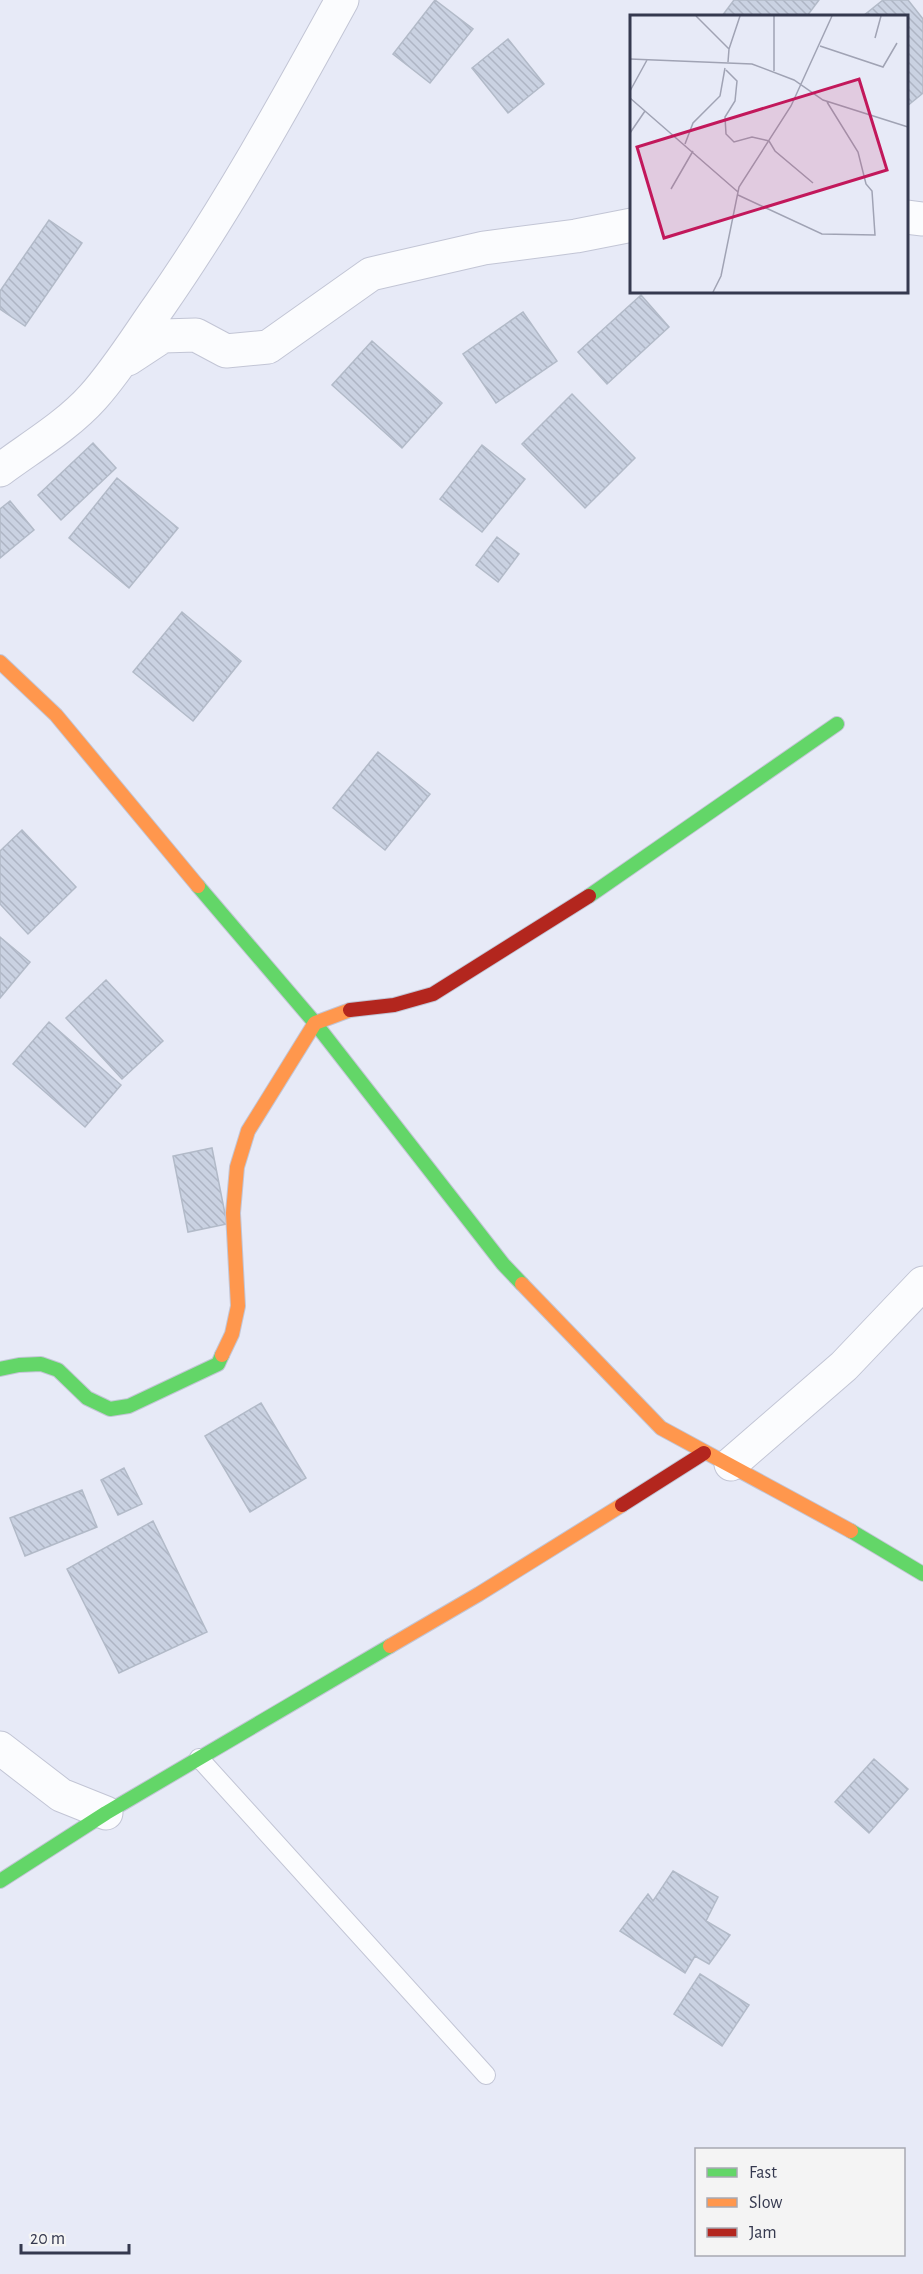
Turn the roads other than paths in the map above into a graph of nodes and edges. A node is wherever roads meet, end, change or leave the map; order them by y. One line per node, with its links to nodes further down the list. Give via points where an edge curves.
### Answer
1 (342, 0): 5 (street, via 271,131 197,252)
2 (908, 217): 3 (street)
3 (923, 219)
4 (630, 225): 5 (street, via 484,248 371,274 267,346 226,351 196,335 163,336)
5 (118, 364): 6 (street, via 93,397 68,420)
6 (0, 470)
7 (0, 662): 9 (street, via 56,715)
8 (837, 724): 9 (street, via 606,885 433,994 394,1005 351,1010)
9 (315, 1023): 11 (street, via 248,1131 237,1167 233,1213 238,1306 232,1334 218,1364 129,1406 110,1409 87,1398 58,1370 41,1364); 12 (street, via 503,1264 661,1428)
10 (923, 1283): 12 (street, via 844,1366)
11 (0, 1369)
12 (718, 1458): 13 (street); 15 (street)
13 (923, 1574)
14 (0, 1748): 16 (street, via 61,1795)
15 (199, 1758): 16 (street); 18 (lane)
16 (106, 1813): 17 (street)
17 (0, 1881)
18 (486, 2075)

